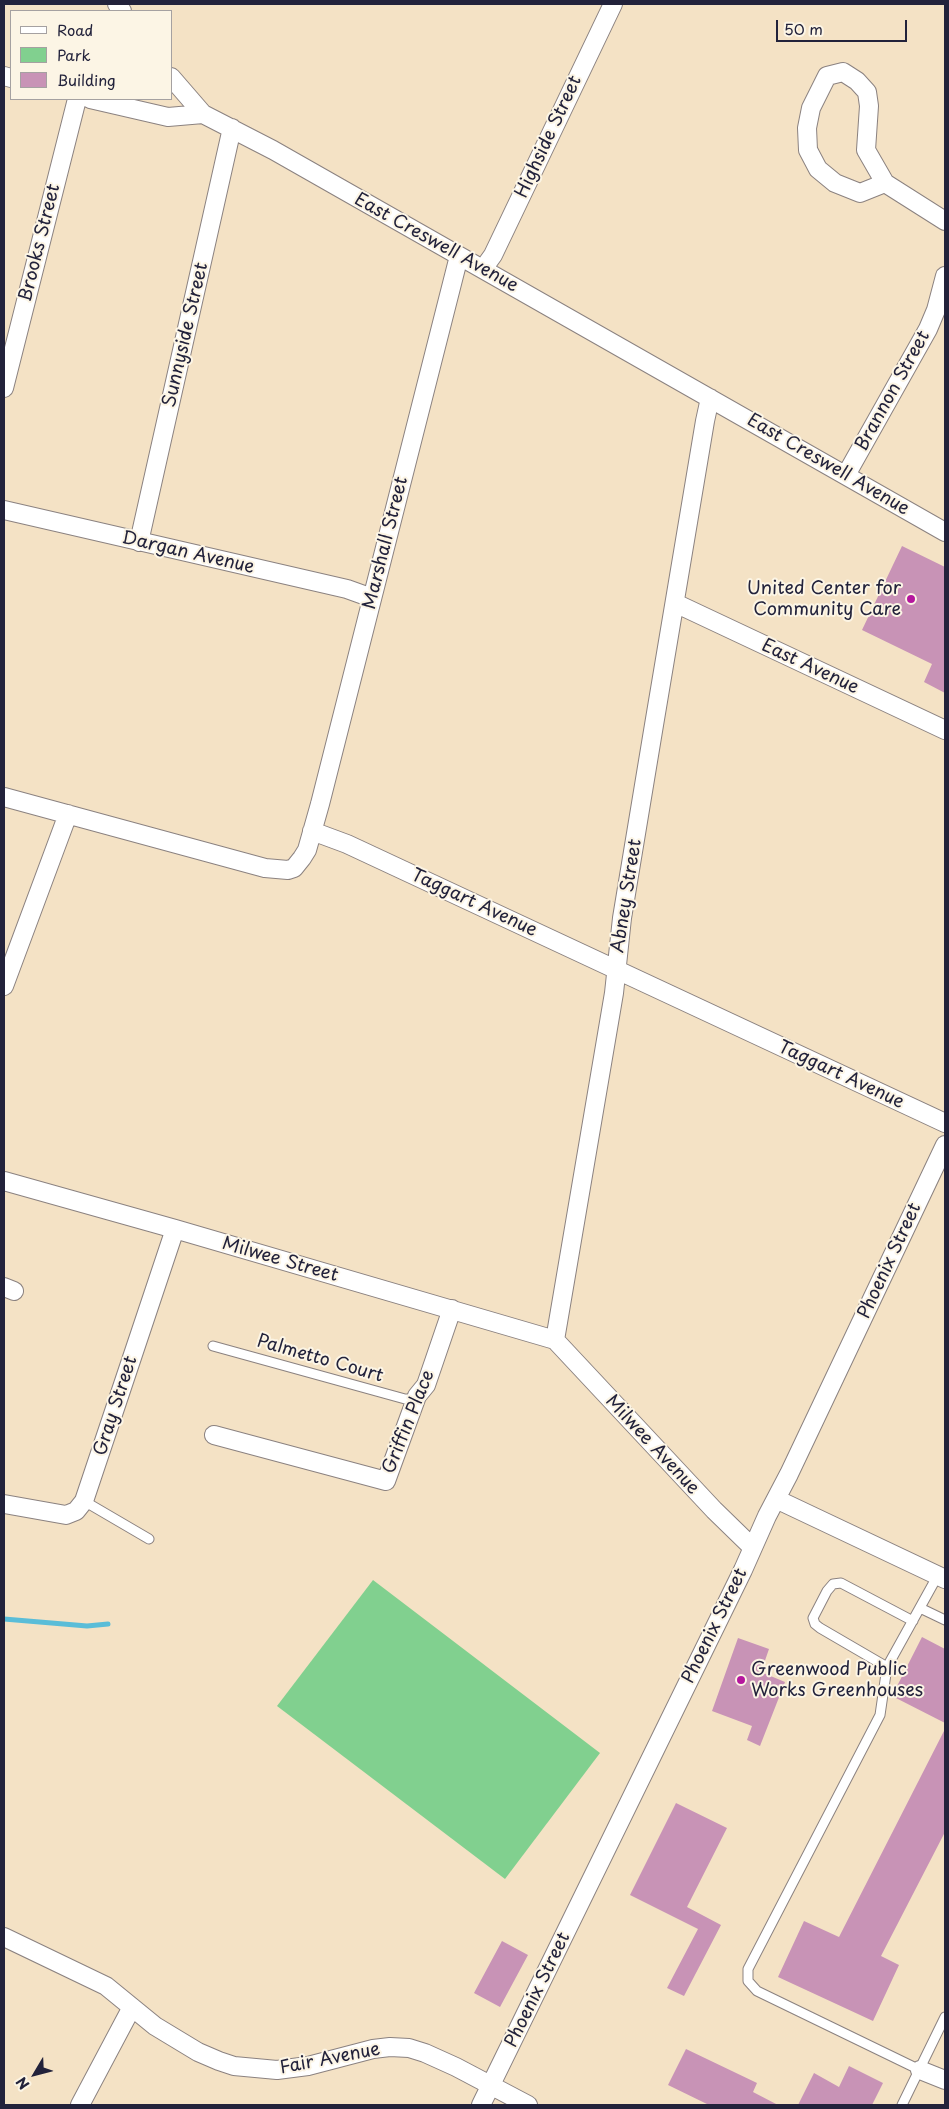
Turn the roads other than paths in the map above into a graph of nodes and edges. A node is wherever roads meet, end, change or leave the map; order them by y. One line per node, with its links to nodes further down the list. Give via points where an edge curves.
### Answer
1 (612, 4): 10 (street, Highside Street)
2 (172, 78): 5 (street, East Creswell Avenue)
3 (77, 100): 12 (street, Brooks Street)
4 (94, 100): 5 (street, via 168,117)
5 (204, 114): 6 (street, East Creswell Avenue)
6 (232, 128): 9 (street, East Creswell Avenue); 17 (street, Sunnyside Street)
7 (885, 183): 7 (street, via 860,193 835,183 818,169 808,150 807,128 811,108 827,76 843,72 867,92 870,106 866,150); 8 (street)
8 (945, 221)
9 (459, 256): 10 (street, East Creswell Avenue); 18 (street, Marshall Street)
10 (484, 269): 13 (street, East Creswell Avenue)
11 (945, 276): 14 (street, Brannon Street, via 928,329)
12 (4, 388)
13 (710, 398): 14 (street, East Creswell Avenue); 19 (street, Abney Street)
14 (846, 475): 16 (street, East Creswell Avenue)
15 (4, 510): 17 (street, Dargan Avenue)
16 (945, 532)
17 (140, 542): 18 (street, Dargan Avenue, via 347,589)
18 (372, 598): 23 (street, Marshall Street)
19 (675, 603): 20 (street, East Avenue); 24 (street, Abney Street)
20 (945, 730)
21 (4, 797): 22 (street)
22 (68, 814): 23 (street, via 278,870 294,868 302,858); 25 (street)
23 (312, 830): 24 (street, Taggart Avenue)
24 (616, 968): 26 (street, Taggart Avenue); 31 (street, Abney Street)
25 (4, 986)
26 (945, 1123)
27 (945, 1145): 35 (street, Phoenix Street)
28 (4, 1181): 29 (street, Milwee Street)
29 (175, 1229): 30 (street, Milwee Street); 36 (street, Gray Street)
30 (452, 1309): 31 (street, Milwee Street); 33 (street, Griffin Place, via 426,1385)
31 (555, 1340): 39 (street, Milwee Avenue)
32 (213, 1346): 33 (lane, Palmetto Court, via 405,1399)
33 (417, 1396): 34 (street, Griffin Place, via 386,1481)
34 (214, 1435)
35 (776, 1499): 39 (street, Phoenix Street); 40 (street)
36 (84, 1502): 37 (street, via 76,1511 66,1515); 38 (lane)
37 (4, 1504)
38 (150, 1540)
39 (752, 1548): 50 (street, Phoenix Street)
40 (942, 1577): 41 (lane)
41 (920, 1608): 42 (lane); 43 (lane)
42 (945, 1620)
43 (913, 1621): 44 (lane); 44 (lane, via 841,1583 833,1584 827,1591 814,1618 815,1624)
44 (887, 1667): 48 (lane, via 880,1715 748,1970 748,1981 757,1991)
45 (4, 1937): 46 (street, Fair Avenue, via 106,1986)
46 (132, 2007): 50 (street, Fair Avenue, via 198,2052 234,2066 277,2070 308,2066 373,2049 409,2048); 51 (street)
47 (945, 2017): 48 (lane)
48 (920, 2070): 49 (street); 54 (lane)
49 (945, 2080)
50 (491, 2086): 52 (street, Phoenix Street); 53 (street, Fair Avenue)
51 (80, 2105)
52 (481, 2105)
53 (528, 2105)
54 (902, 2105)

